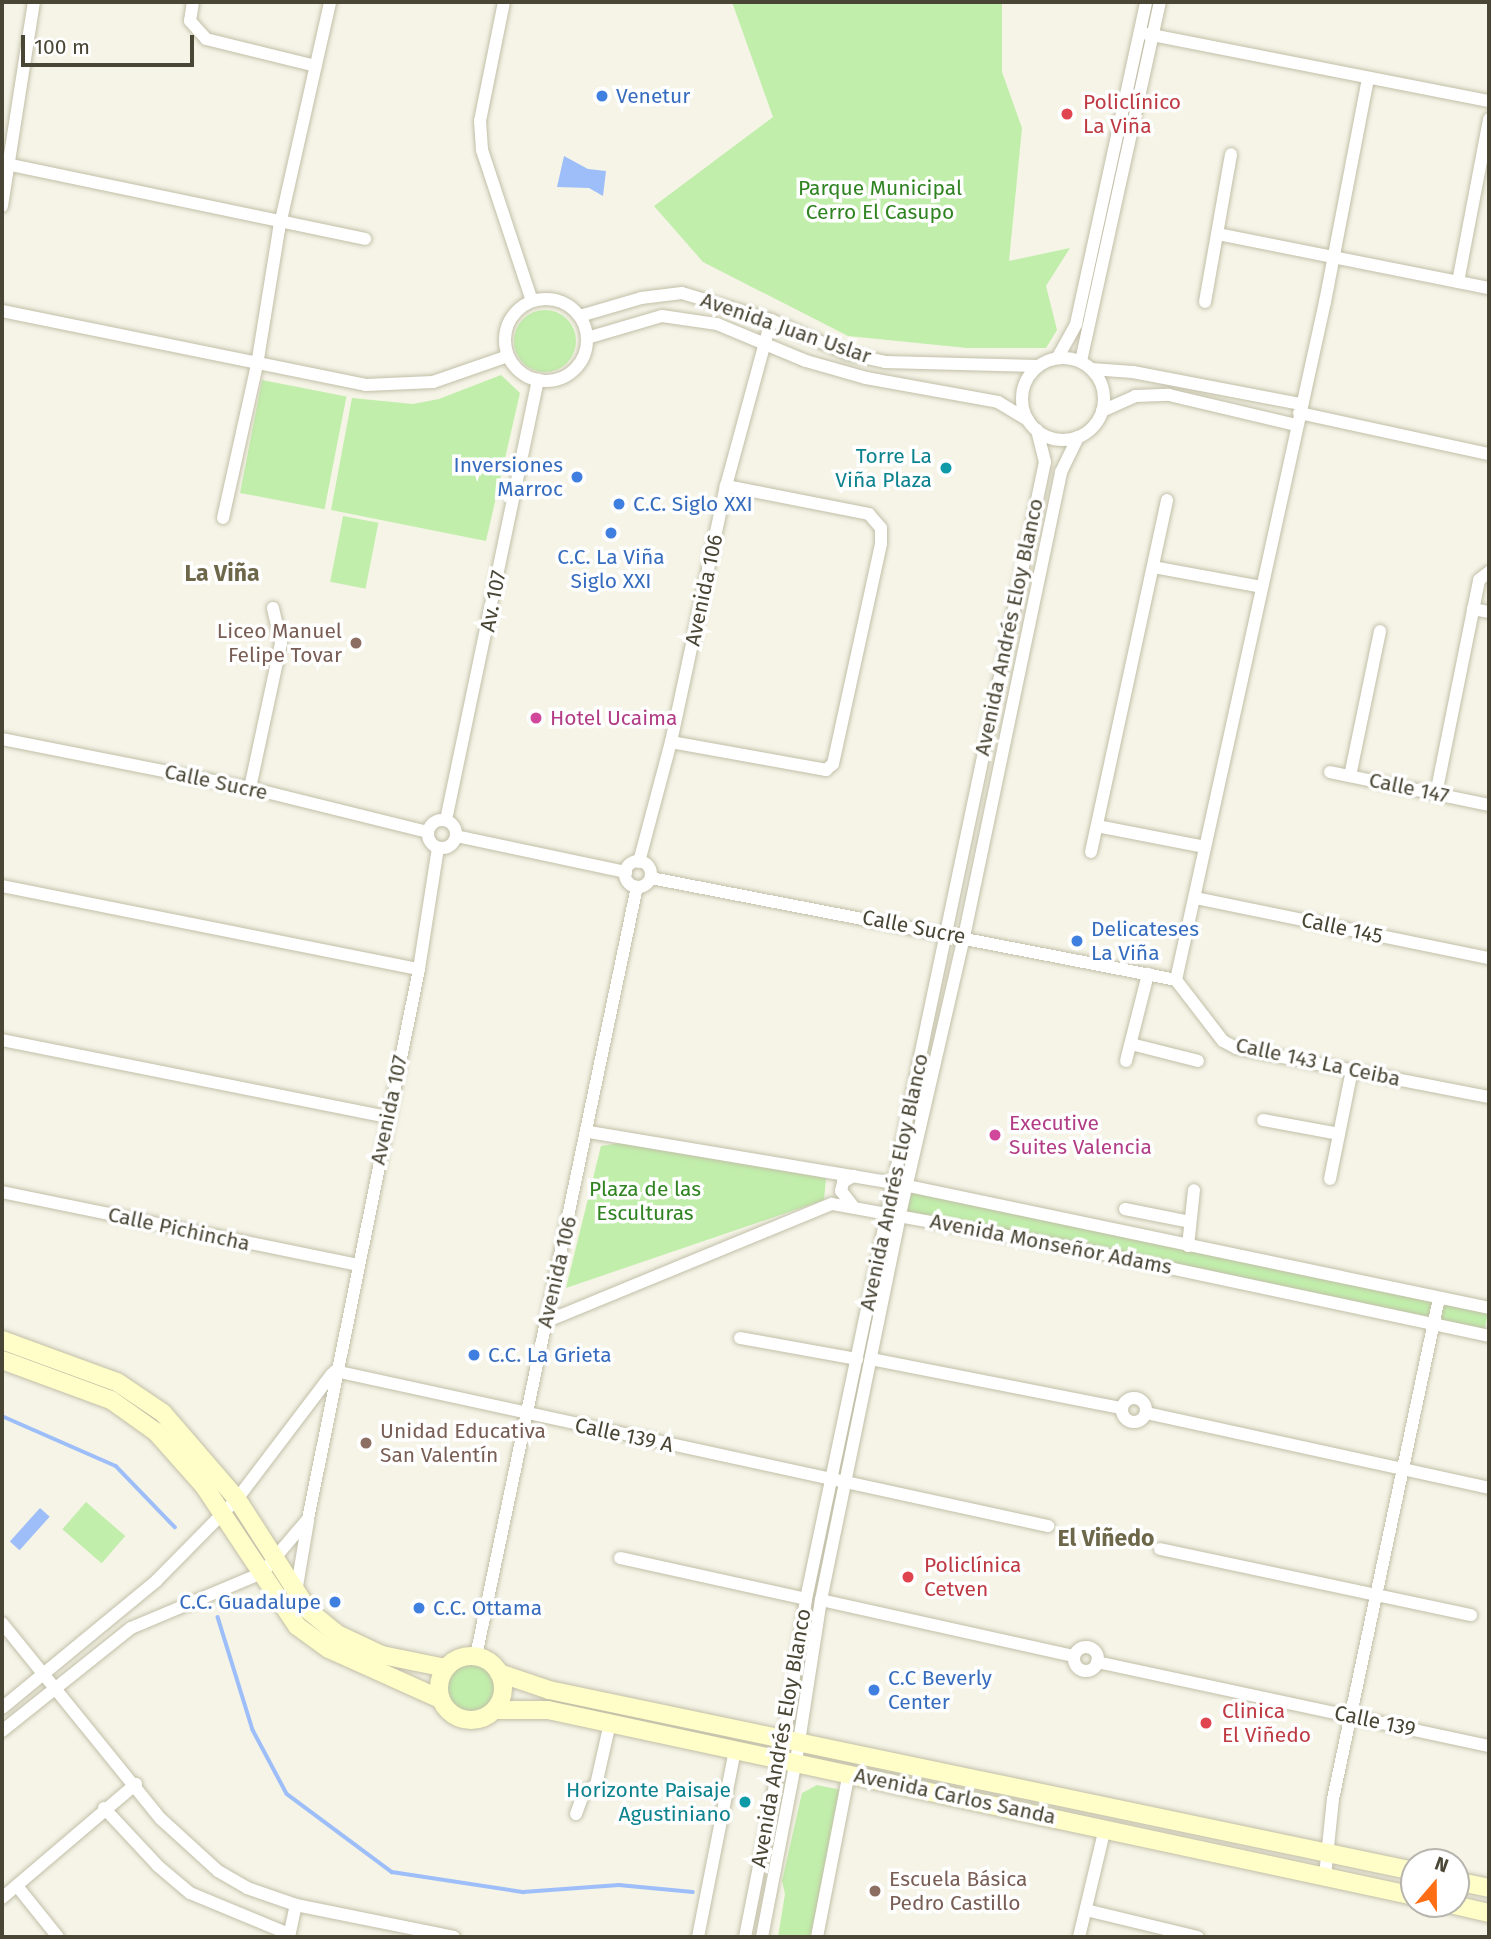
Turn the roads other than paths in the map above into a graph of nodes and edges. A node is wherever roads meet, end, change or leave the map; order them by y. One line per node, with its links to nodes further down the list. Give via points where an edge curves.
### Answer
1 (34, 2): 14 (street)
2 (193, 2): 9 (street, via 190,21 205,39)
3 (330, 2): 9 (street)
4 (504, 2): 22 (street, via 480,121 482,150)
5 (1146, 2): 7 (street)
6 (1160, 2): 8 (street)
7 (1139, 33): 8 (street); 30 (street, via 1076,324)
8 (1153, 36): 10 (street); 32 (street)
9 (316, 66): 16 (street)
10 (1368, 78): 11 (street); 19 (street)
11 (1489, 101)
12 (1489, 119): 20 (street)
13 (1231, 154): 17 (street)
14 (6, 164): 15 (street); 16 (street)
15 (2, 206)
16 (281, 222): 18 (street); 31 (street)
17 (1218, 234): 19 (street); 23 (street)
18 (365, 239)
19 (1333, 259): 20 (street); 36 (street)
20 (1458, 282): 21 (street)
21 (1489, 288)
22 (532, 301): 25 (street, via 558,301); 29 (street, via 508,323)
23 (1205, 302)
24 (2, 311): 31 (street)
25 (580, 316): 26 (street, Avenida Juan Uslar, via 641,298 681,293); 27 (street)
26 (771, 320): 28 (street, Avenida 106); 33 (street, Avenida Juan Uslar, via 848,354 885,362)
27 (587, 338): 28 (street, Avenida Juan Uslar, via 662,316 717,324); 34 (street, via 580,364 570,373)
28 (763, 342): 37 (street, Avenida Juan Uslar, via 840,371 998,402); 40 (street, Avenida 106)
29 (508, 356): 31 (street, via 433,383 366,384); 34 (street, via 522,373)
30 (1058, 358): 32 (street); 33 (street)
31 (257, 365): 42 (street)
32 (1086, 365): 35 (street, via 1103,388); 36 (street, via 1133,372)
33 (1037, 366): 37 (street, via 1022,392)
34 (538, 380): 57 (street, Av. 107)
35 (1102, 411): 36 (street, via 1135,396 1169,395); 38 (street, via 1096,424)
36 (1299, 414): 39 (street); 45 (street)
37 (1032, 425): 38 (street, via 1061,440); 70 (street, Avenida Andrés Eloy Blanco, via 1045,461)
38 (1078, 437): 71 (street, Avenida Andrés Eloy Blanco, via 1066,453 1058,482)
39 (1489, 454)
40 (726, 486): 51 (street, Avenida 106); 51 (street, via 869,514 881,528 881,543 833,764 826,771)
41 (1167, 500): 43 (street)
42 (223, 518)
43 (1153, 567): 45 (street); 58 (street)
44 (1489, 572): 47 (street, via 1479,580)
45 (1262, 587): 61 (street)
46 (273, 608): 54 (street, via 281,643)
47 (1473, 609): 48 (street); 55 (street)
48 (1489, 612)
49 (1380, 631): 53 (street)
50 (2, 739): 54 (street, Calle Sucre)
51 (671, 742): 64 (street, Avenida 106)
52 (1329, 772): 53 (street, Calle 147)
53 (1350, 776): 55 (street, Calle 147)
54 (250, 788): 59 (street, Calle Sucre)
55 (1436, 794): 56 (street, Calle 147)
56 (1489, 805)
57 (446, 820): 59 (street, via 436,821); 60 (street)
58 (1097, 826): 61 (street); 63 (street)
59 (428, 832): 62 (street, via 430,842)
60 (456, 836): 62 (street, via 448,847); 65 (street)
61 (1205, 847): 69 (street)
62 (438, 848): 73 (street, Avenida 107)
63 (1091, 852)
64 (639, 862): 65 (street); 66 (street, via 650,869)
65 (626, 872): 68 (street, via 629,883)
66 (651, 878): 68 (street); 70 (street, Calle Sucre)
67 (2, 886): 73 (street)
68 (637, 887): 84 (street, Avenida 106)
69 (1196, 898): 72 (street, Calle 145); 75 (street)
70 (945, 933): 71 (street, Calle Sucre); 88 (street, Avenida Andrés Eloy Blanco)
71 (964, 937): 74 (street, Calle Sucre); 88 (street, Avenida Andrés Eloy Blanco)
72 (1489, 958)
73 (419, 969): 82 (street, Avenida 107)
74 (1148, 974): 75 (street, Calle Sucre); 77 (street)
75 (1176, 980): 80 (street, Calle 143 La Ceiba, via 1223,1041 1236,1048)
76 (2, 1040): 82 (street)
77 (1131, 1044): 78 (street); 79 (street)
78 (1126, 1061)
79 (1198, 1061)
80 (1352, 1070): 81 (street, Calle 143 La Ceiba); 85 (street)
81 (1489, 1097)
82 (387, 1117): 96 (street, Avenida 107)
83 (1263, 1121): 85 (street)
84 (589, 1132): 86 (street, Avenida Monseñor Adams); 99 (street, Avenida 106)
85 (1339, 1134): 87 (street)
86 (853, 1176): 88 (street, Avenida Monseñor Adams); 91 (street, via 843,1182 841,1191)
87 (1330, 1179)
88 (900, 1184): 93 (street, Avenida Andrés Eloy Blanco); 95 (street, Avenida Monseñor Adams)
89 (1194, 1190): 94 (street)
90 (2, 1192): 96 (street, Calle Pichincha)
91 (853, 1206): 93 (street, Avenida Monseñor Adams); 99 (street, Avenida Monseñor Adams, via 832,1204)
92 (1125, 1209): 94 (street)
93 (894, 1213): 100 (street, Avenida Monseñor Adams); 104 (street, Avenida Andrés Eloy Blanco); 105 (street, Avenida Andrés Eloy Blanco)
94 (1190, 1222): 95 (street)
95 (1188, 1246): 97 (street, Avenida Monseñor Adams)
96 (357, 1265): 107 (street, Avenida 107)
97 (1438, 1298): 98 (street, Avenida Monseñor Adams); 100 (street)
98 (1489, 1308)
99 (545, 1322): 109 (street, Avenida 106)
100 (1434, 1324): 101 (street, Avenida Monseñor Adams); 110 (street)
101 (1489, 1336)
102 (740, 1338): 104 (street)
103 (2, 1340): 108 (street)
104 (857, 1359): 111 (street, Avenida Andrés Eloy Blanco)
105 (871, 1359): 110 (street, via 1122,1408 1122,1415 1131,1423 1139,1422 1146,1413); 111 (street, Avenida Andrés Eloy Blanco)
106 (2, 1360): 108 (street)
107 (335, 1371): 109 (street, Calle 139 A); 113 (street); 115 (street, Avenida 107)
108 (67, 1374): 113 (street, via 117,1382 163,1413); 114 (street, via 156,1432)
109 (527, 1415): 111 (street, Calle 139 A); 127 (street, Avenida 106)
110 (1401, 1471): 112 (street); 122 (street)
111 (839, 1478): 116 (street, Calle 139 A); 123 (street, Avenida Andrés Eloy Blanco); 124 (street, Avenida Andrés Eloy Blanco)
112 (1489, 1488)
113 (237, 1499): 114 (street); 118 (street)
114 (222, 1514): 120 (street); 129 (street, via 156,1581)
115 (308, 1519): 118 (street); 121 (street, Avenida 107)
116 (1048, 1527)
117 (1160, 1549): 122 (street)
118 (273, 1557): 120 (street); 121 (street)
119 (620, 1558): 123 (street)
120 (262, 1573): 131 (street, via 131,1628); 132 (street, via 297,1626 329,1650)
121 (296, 1593): 128 (street, via 309,1611 356,1644)
122 (1377, 1593): 125 (street); 135 (street)
123 (806, 1599): 140 (street, Avenida Andrés Eloy Blanco)
124 (821, 1600): 135 (street, Calle 139, via 1074,1656 1083,1670 1097,1662); 140 (street, Avenida Andrés Eloy Blanco)
125 (1471, 1615)
126 (2, 1623): 129 (street)
127 (476, 1657): 128 (street, via 460,1658); 130 (street)
128 (446, 1668): 132 (street, via 438,1686)
129 (45, 1671): 131 (street); 133 (street)
130 (499, 1673): 134 (street, via 502,1696); 140 (street, Avenida Carlos Sanda, via 548,1690)
131 (57, 1686): 137 (street); 142 (street)
132 (440, 1699): 134 (street, via 454,1716 468,1721)
133 (2, 1708)
134 (495, 1710): 136 (street, Avenida Carlos Sanda, via 548,1710)
135 (1352, 1716): 138 (street, Calle 139); 146 (street, via 1333,1799)
136 (610, 1723): 139 (street, Avenida Carlos Sanda); 144 (street, via 596,1785 584,1792)
137 (2, 1731)
138 (1489, 1746)
139 (735, 1750): 140 (street, Avenida Carlos Sanda); 161 (street)
140 (790, 1750): 141 (street, Avenida Carlos Sanda); 146 (street, Avenida Carlos Sanda); 162 (street, Avenida Andrés Eloy Blanco); 163 (street, Avenida Andrés Eloy Blanco)
141 (849, 1773): 145 (street, Avenida Carlos Sanda); 164 (street)
142 (136, 1784): 143 (street); 154 (street, via 161,1819 219,1871 247,1888)
143 (104, 1808): 150 (street); 158 (street, via 190,1893)
144 (576, 1814)
145 (1105, 1828): 148 (street, Avenida Carlos Sanda); 156 (street)
146 (1329, 1852): 147 (street, Avenida Carlos Sanda); 148 (street)
147 (1400, 1868)
148 (1325, 1876): 152 (street, Avenida Carlos Sanda)
149 (1470, 1884): 151 (street)
150 (18, 1886): 153 (street); 159 (street)
151 (1489, 1888)
152 (1400, 1893)
153 (2, 1898)
154 (296, 1905): 158 (street); 160 (street)
155 (1470, 1909): 157 (street)
156 (1086, 1910): 165 (street); 166 (street)
157 (1489, 1913)
158 (289, 1936)
159 (58, 1937)
160 (454, 1937)
161 (698, 1937)
162 (745, 1937)
163 (761, 1937)
164 (817, 1937)
165 (1079, 1937)
166 (1198, 1937)

